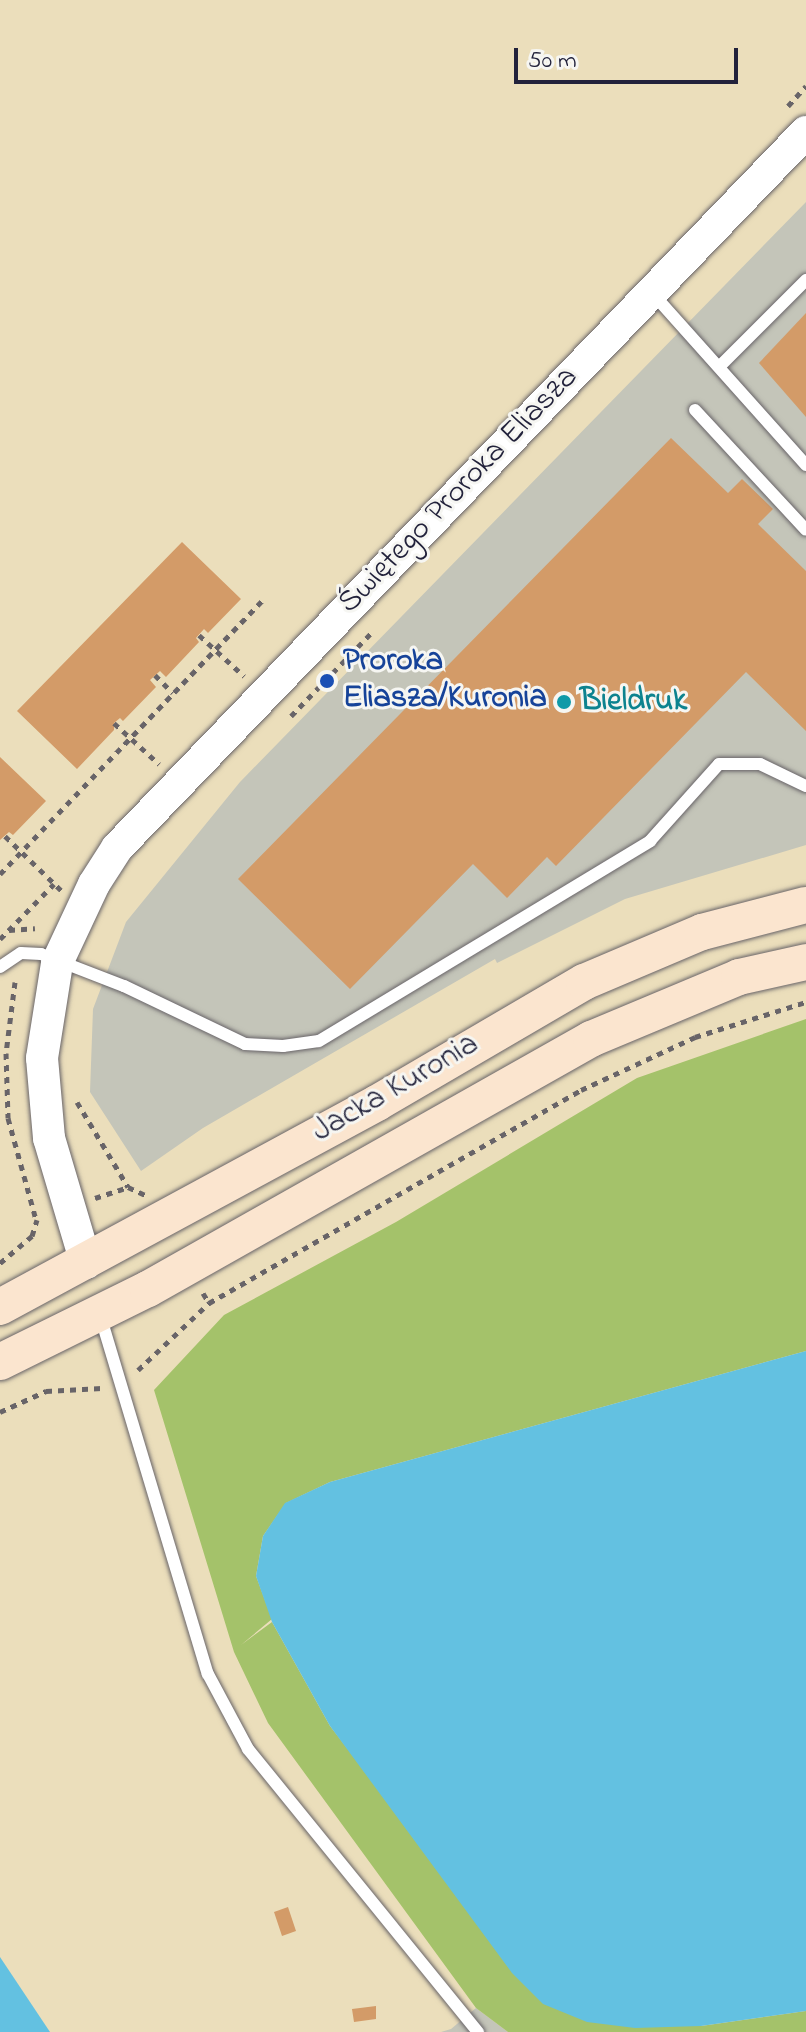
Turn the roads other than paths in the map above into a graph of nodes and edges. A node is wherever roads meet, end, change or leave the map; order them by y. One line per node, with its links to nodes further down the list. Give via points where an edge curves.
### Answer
1 (806, 132): 3 (street, Świętego Proroka Eliasza)
2 (806, 280): 4 (lane)
3 (651, 292): 4 (lane); 11 (street, Świętego Proroka Eliasza, via 117,848 82,906)
4 (720, 366): 6 (lane)
5 (695, 410): 7 (lane)
6 (806, 465)
7 (806, 530)
8 (806, 786): 11 (lane, via 760,764 719,764 650,841 319,1041 245,1044 124,986)
9 (806, 905): 13 (main road, Jacka Kuronia, via 702,932 584,982)
10 (806, 962): 15 (main road, Jacka Kuronia, via 739,977 591,1039)
11 (57, 963): 12 (lane, via 21,953); 13 (street, Świętego Proroka Eliasza, via 42,1058 43,1106)
12 (0, 967)
13 (86, 1263): 14 (main road, Jacka Kuronia); 15 (main road)
14 (0, 1307)
15 (99, 1313): 16 (main road, Jacka Kuronia); 17 (lane, via 208,1674 248,1749)
16 (0, 1362)
17 (478, 2032)

